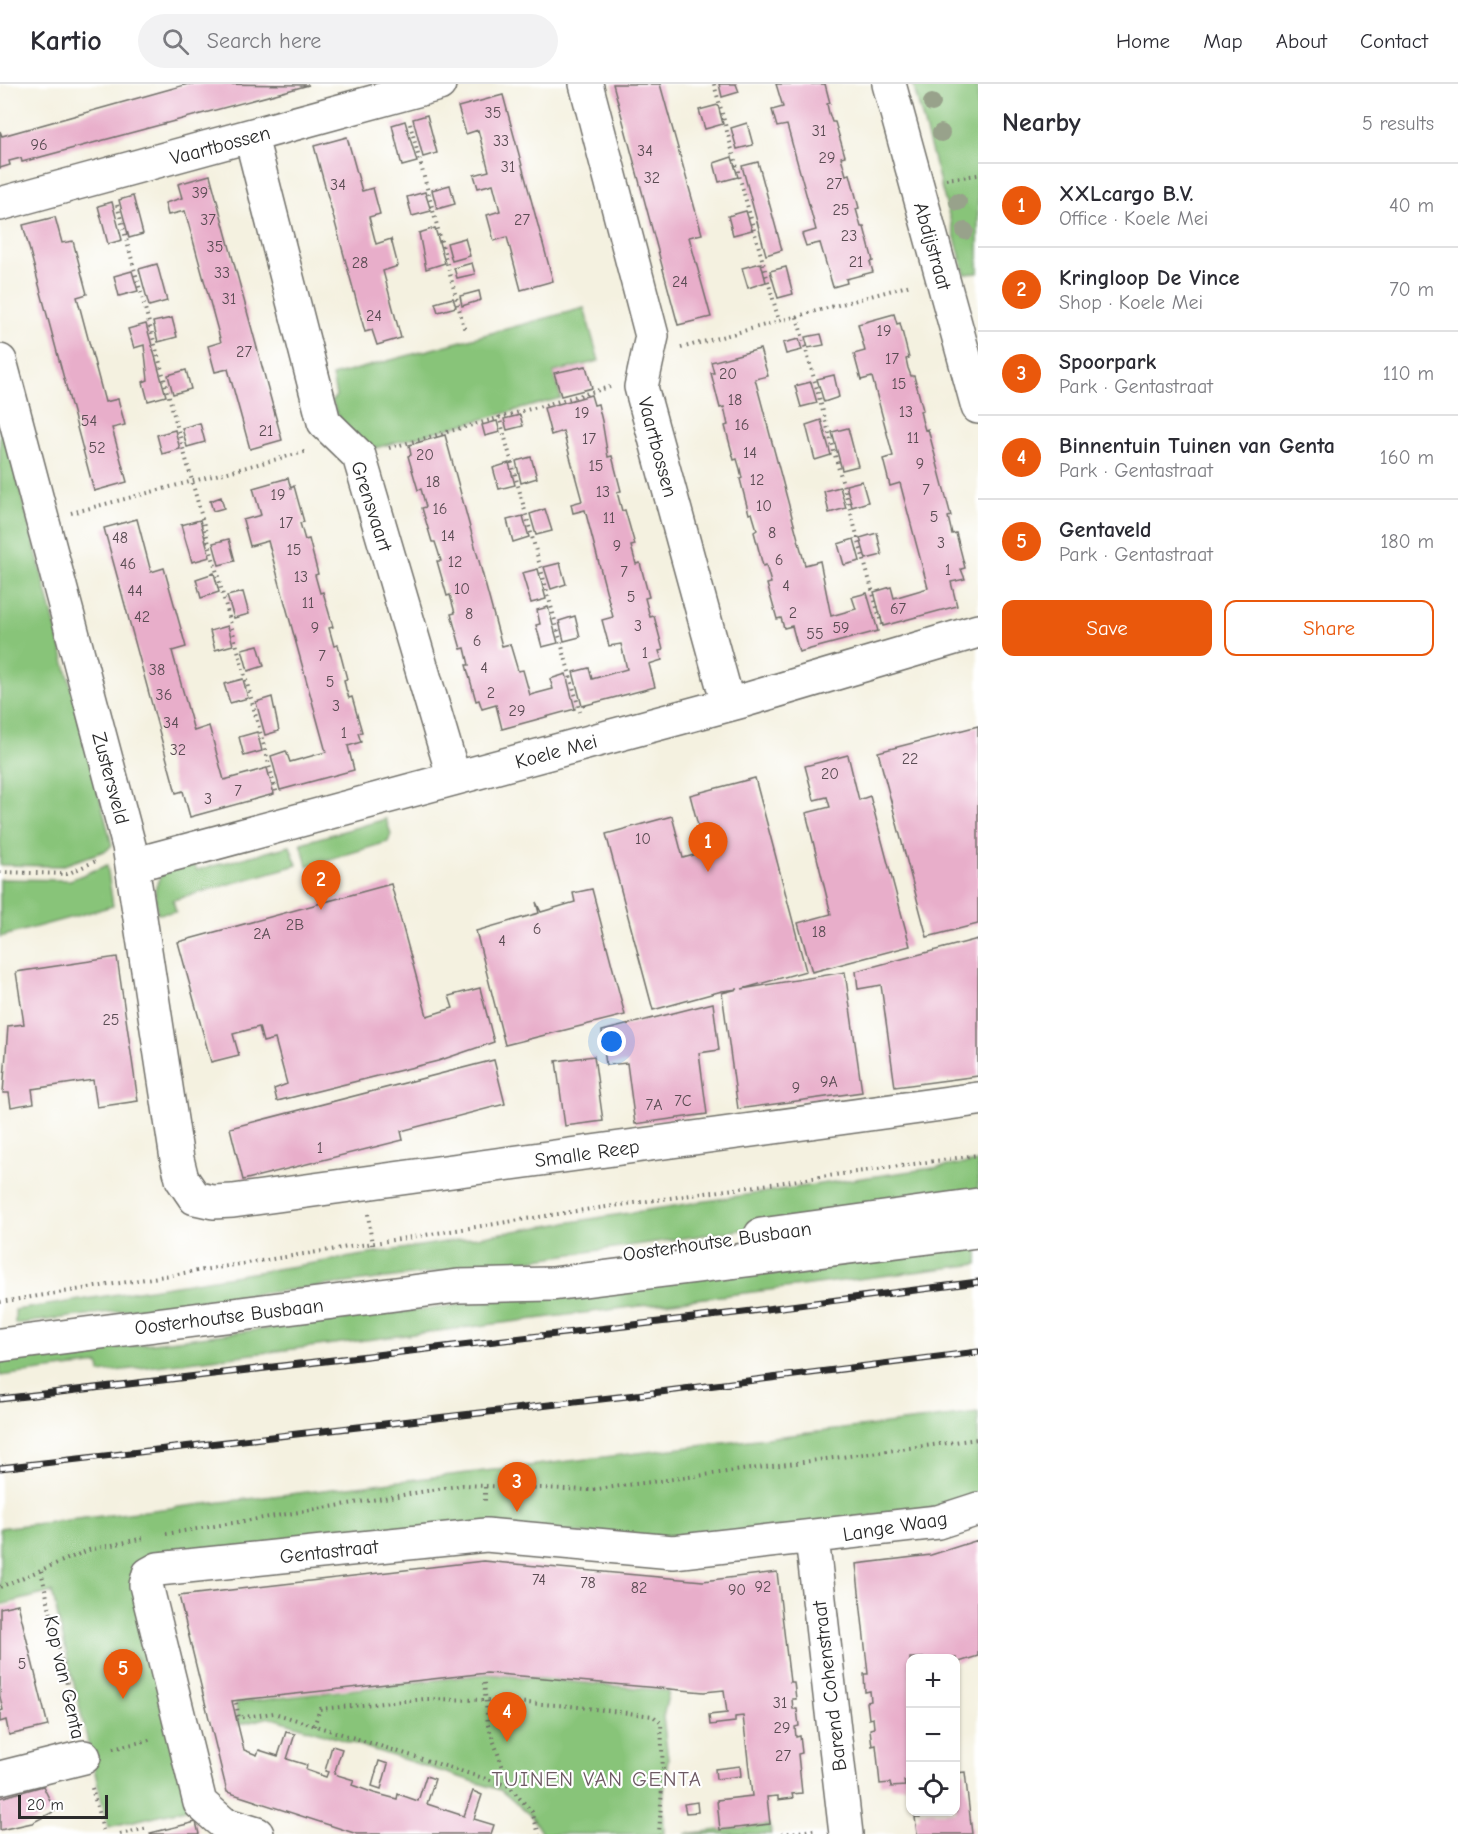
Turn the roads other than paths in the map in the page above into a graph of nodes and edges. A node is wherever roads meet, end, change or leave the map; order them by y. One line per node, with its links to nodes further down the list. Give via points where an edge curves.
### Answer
1 (439, 84): 4 (street, Vaartbossen)
2 (586, 84): 9 (street, Vaartbossen, via 652,336 641,387)
3 (889, 84): 7 (street, Abdijstraat)
4 (251, 137): 5 (street, Vaartbossen); 10 (street, Grensvaart, via 324,422 351,449)
5 (0, 204)
6 (0, 361): 11 (street, Zustersveld)
7 (978, 407)
8 (978, 631): 9 (street, Koele Mei)
9 (728, 704): 10 (street, Koele Mei)
10 (454, 778): 11 (street, Koele Mei, via 285,824)
11 (131, 855): 13 (street, Zustersveld, via 177,1159 182,1179)
12 (978, 1099): 13 (street, Smalle Reep, via 233,1201)
13 (195, 1198)
14 (978, 1205): 16 (street, Oosterhoutse Busbaan, via 550,1265)
15 (978, 1231): 16 (street, Oosterhoutse Busbaan, via 552,1284)
16 (458, 1286): 17 (street, Oosterhoutse Busbaan)
17 (0, 1345)
18 (978, 1509): 19 (street, Lange Waag, via 938,1522)
19 (812, 1538): 22 (street, Gentastraat, via 673,1551 486,1534 159,1569 149,1574 146,1585 200,1803 224,1824); 23 (street, Barend Cohenstraat)
20 (84, 1757): 21 (street, Kop van Genta)
21 (0, 1778)
22 (257, 1834)
23 (846, 1834)

